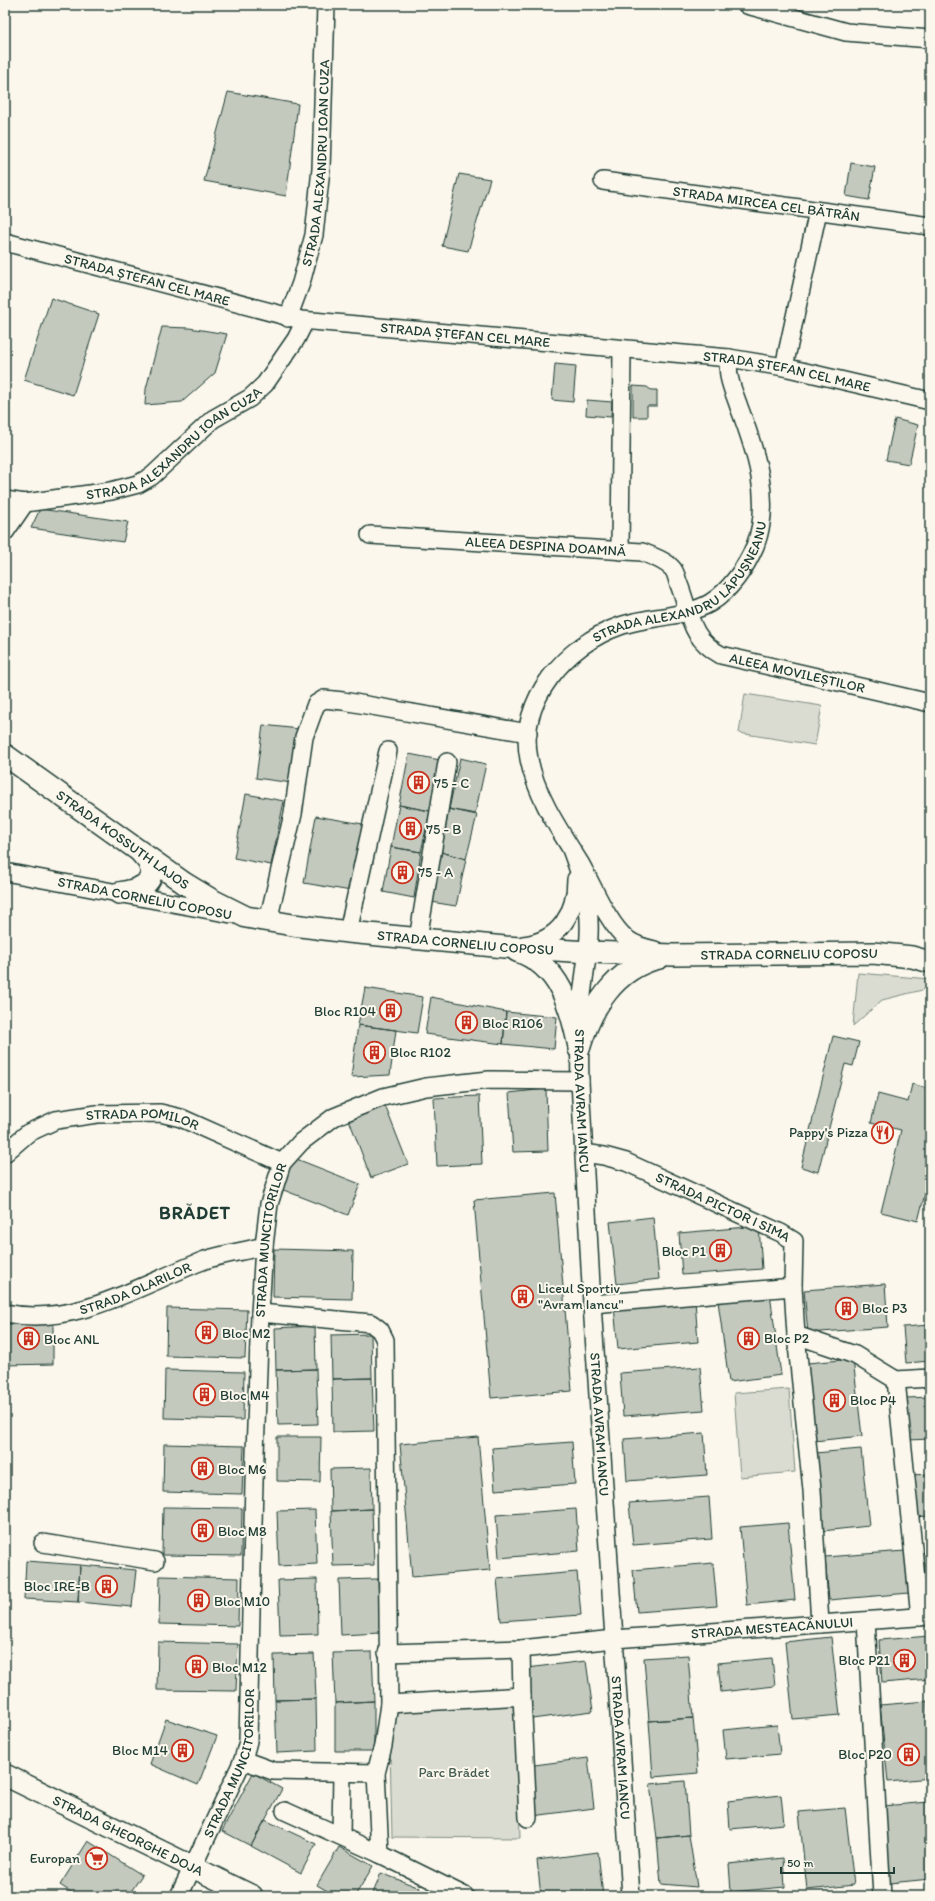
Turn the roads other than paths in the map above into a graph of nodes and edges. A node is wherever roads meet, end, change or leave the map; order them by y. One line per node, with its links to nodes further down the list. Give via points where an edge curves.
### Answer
1 (326, 5): 8 (street, STRADA ALEXANDRU IOAN CUZA, via 321,169 314,235 302,283)
2 (747, 5): 3 (street, via 846,32)
3 (930, 39)
4 (603, 181): 5 (street, STRADA MIRCEA CEL BĂTRÂN)
5 (818, 210): 6 (street, STRADA MIRCEA CEL BĂTRÂN); 11 (street)
6 (930, 226)
7 (5, 242): 8 (street, STRADA ȘTEFAN CEL MARE)
8 (297, 319): 9 (street, STRADA ȘTEFAN CEL MARE); 14 (street, STRADA ALEXANDRU IOAN CUZA, via 292,345 265,384 250,398 213,419 152,476 138,484 111,491)
9 (622, 349): 10 (street, STRADA ȘTEFAN CEL MARE); 17 (street)
10 (728, 358): 11 (street, STRADA ȘTEFAN CEL MARE); 18 (street, STRADA ALEXANDRU LĂPUȘNEANU, via 728,380 740,408 758,466 762,492 761,517 755,544 742,572 709,603)
11 (784, 367): 12 (street, STRADA ȘTEFAN CEL MARE)
12 (930, 401)
13 (5, 500): 14 (street, STRADA ALEXANDRU IOAN CUZA)
14 (25, 503): 15 (street)
15 (5, 532)
16 (370, 535): 17 (street, ALEEA DESPINA DOAMNĂ)
17 (620, 551): 18 (street, ALEEA DESPINA DOAMNĂ, via 642,552 673,569 681,587)
18 (686, 611): 19 (street, ALEEA MOVILEȘTILOR, via 699,637 709,648 721,655); 20 (street, STRADA ALEXANDRU LĂPUȘNEANU, via 619,626 585,643 565,659 548,680 535,703)
19 (930, 703)
20 (528, 733): 24 (street, STRADA ALEXANDRU LĂPUȘNEANU, via 529,758 539,791); 29 (street, via 321,700 316,704 304,737 293,814)
21 (388, 751): 30 (street)
22 (5, 755): 25 (main road, STRADA KOSSUTH LAJOS)
23 (447, 762): 31 (street)
24 (571, 849): 32 (street, STRADA ALEXANDRU LĂPUȘNEANU, via 576,877 572,911 556,932 545,939 530,945); 33 (street, STRADA ALEXANDRU LĂPUȘNEANU, via 588,907); 34 (street, STRADA ALEXANDRU LĂPUȘNEANU, via 614,924 626,938 637,945)
25 (141, 853): 27 (main road, via 150,866 151,874 147,884 135,891); 28 (main road, STRADA KOSSUTH LAJOS, via 212,900)
26 (5, 872): 27 (street, STRADA CORNELIU COPOSU)
27 (119, 893): 28 (street, STRADA CORNELIU COPOSU)
28 (246, 917): 29 (main road, STRADA CORNELIU COPOSU)
29 (268, 921): 30 (main road, STRADA CORNELIU COPOSU)
30 (348, 932): 31 (main road, STRADA CORNELIU COPOSU)
31 (418, 939): 32 (main road, STRADA CORNELIU COPOSU)
32 (505, 947): 33 (main road, STRADA CORNELIU COPOSU); 36 (main road, via 526,954 543,964 554,977 564,993)
33 (589, 952): 34 (main road, STRADA CORNELIU COPOSU); 36 (street, STRADA AVRAM IANCU, via 582,995)
34 (673, 955): 35 (main road, STRADA CORNELIU COPOSU, via 873,953); 36 (main road, via 635,966 620,978 596,1006)
35 (930, 962)
36 (579, 1048): 37 (street, STRADA AVRAM IANCU)
37 (580, 1081): 39 (street, STRADA AVRAM IANCU); 40 (street, STRADA MUNCITORILOR, via 489,1080 426,1087 383,1096 334,1117 300,1142)
38 (5, 1153): 40 (street, STRADA POMILOR, via 28,1133 56,1120 97,1114 160,1113 181,1118)
39 (584, 1153): 42 (street, STRADA PICTOR I SIMA, via 626,1162 794,1241); 43 (street, STRADA AVRAM IANCU)
40 (282, 1163): 41 (street, STRADA MUNCITORILOR, via 269,1204)
41 (264, 1246): 44 (street, STRADA OLARILOR, via 206,1260 87,1308 50,1316); 45 (street, STRADA MUNCITORILOR)
42 (793, 1288): 43 (street); 46 (street, STRADA PICTOR I SIMA)
43 (592, 1304): 54 (street, STRADA AVRAM IANCU)
44 (5, 1313)
45 (260, 1313): 56 (street, via 371,1323 380,1330 385,1340); 59 (street, STRADA MUNCITORILOR, via 248,1741)
46 (796, 1335): 48 (street, via 855,1355); 53 (street, STRADA PICTOR I SIMA, via 812,1490)
47 (930, 1378): 48 (street)
48 (896, 1380): 51 (street)
49 (43, 1543): 50 (street)
50 (155, 1561)
51 (925, 1616): 52 (street, STRADA MESTEACĂNULUI)
52 (866, 1621): 53 (street, STRADA MESTEACĂNULUI); 72 (street)
53 (820, 1624): 54 (street, STRADA MESTEACĂNULUI)
54 (614, 1639): 55 (street, STRADA MESTEACĂNULUI); 71 (street, STRADA AVRAM IANCU)
55 (521, 1649): 56 (street, STRADA MESTEACĂNULUI); 57 (street)
56 (387, 1653): 58 (street)
57 (522, 1696): 58 (street); 64 (street)
58 (389, 1704): 61 (street)
59 (243, 1760): 60 (street, via 273,1771); 67 (street, STRADA MUNCITORILOR)
60 (342, 1772): 61 (street); 65 (street)
61 (376, 1773): 66 (street)
62 (5, 1775): 67 (main road, STRADA GHEORGHE DOJA)
63 (285, 1811): 65 (street)
64 (528, 1818)
65 (341, 1836): 66 (street)
66 (380, 1854): 70 (street)
67 (193, 1868): 68 (street, STRADA MUNCITORILOR); 69 (main road, STRADA GHEORGHE DOJA)
68 (179, 1896)
69 (252, 1896)
70 (465, 1896)
71 (631, 1896)
72 (882, 1896)

